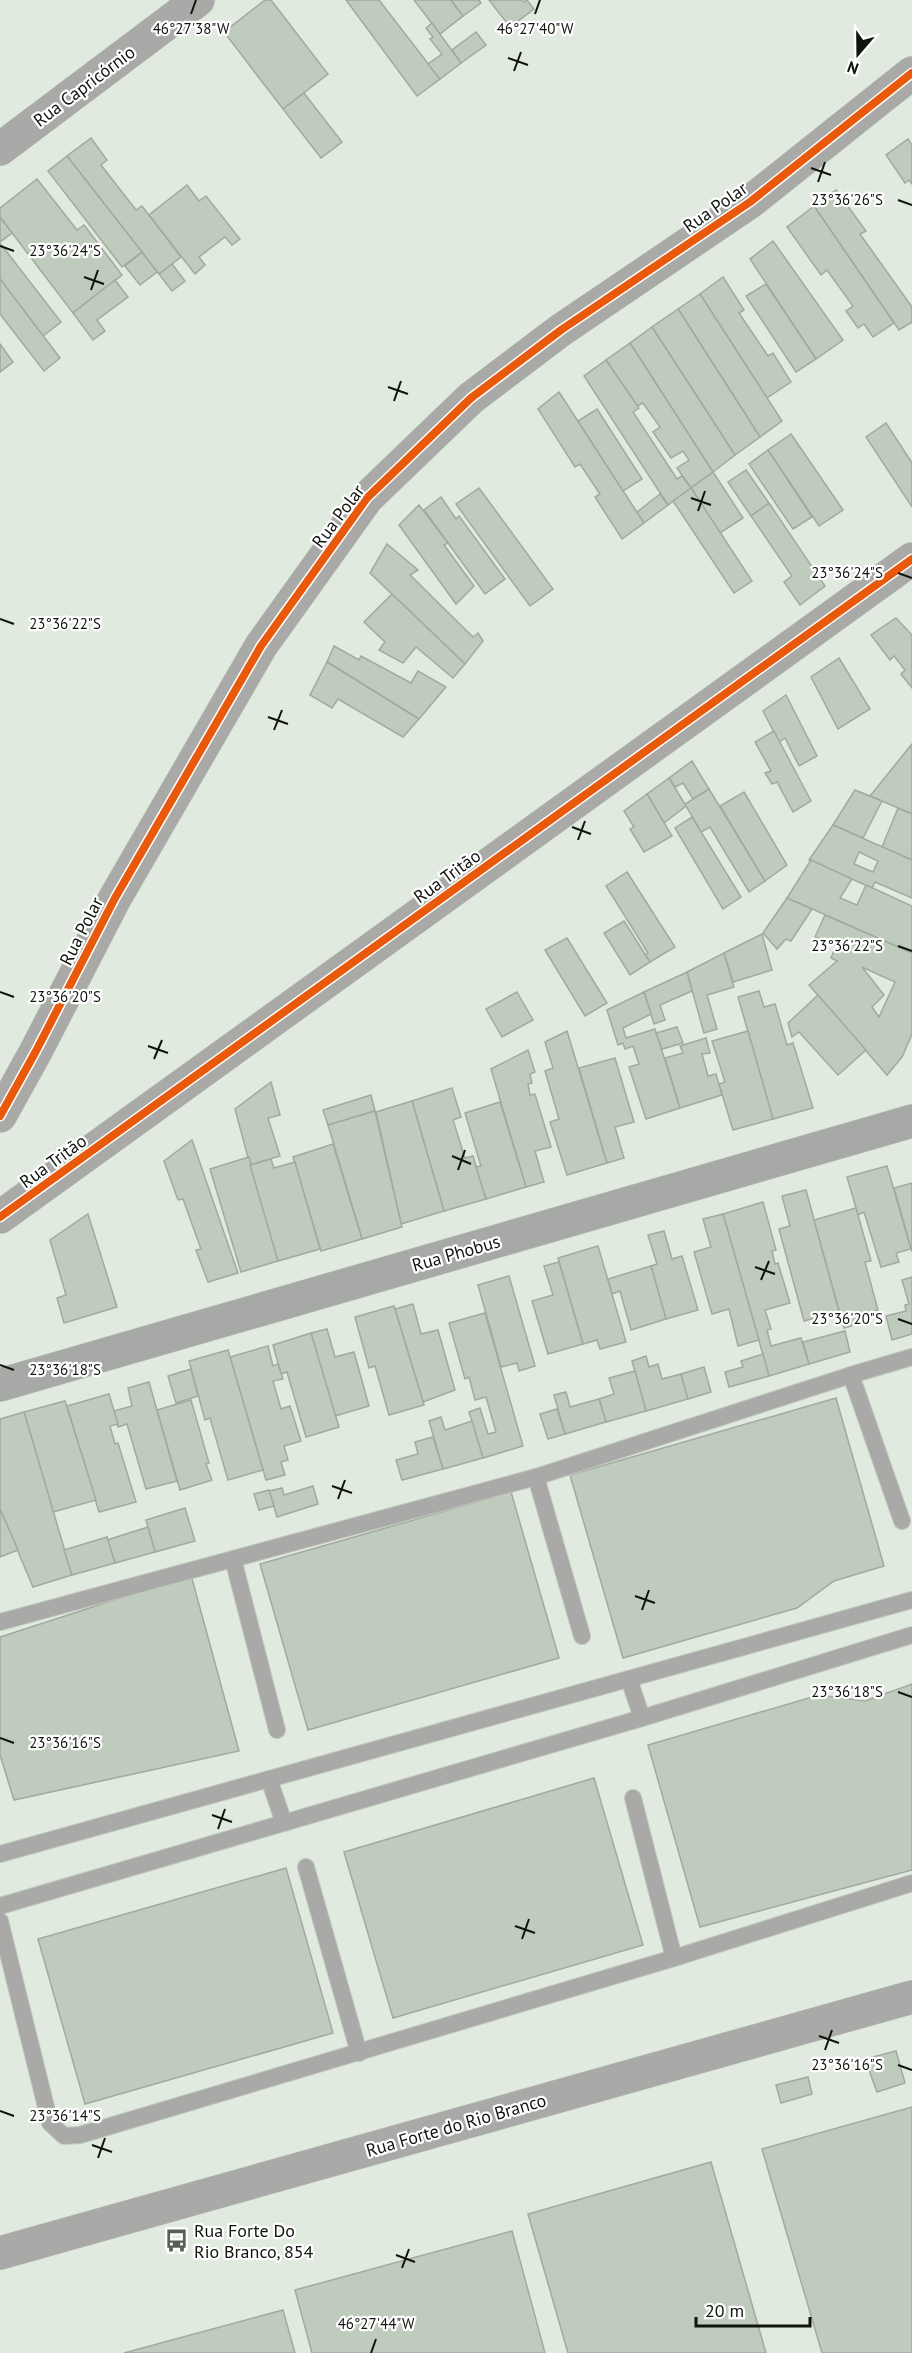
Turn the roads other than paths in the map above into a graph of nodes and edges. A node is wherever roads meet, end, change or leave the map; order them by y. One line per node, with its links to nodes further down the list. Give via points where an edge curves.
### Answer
1 (198, 0): 3 (street, Rua Capricórnio)
2 (912, 73): 5 (street, Rua Polar, via 750,202 561,330 471,398 368,498 261,646 115,898)
3 (0, 149)
4 (912, 559): 7 (street, Rua Tritão)
5 (0, 1116)
6 (912, 1121): 10 (street, Rua Phobus)
7 (0, 1217)
8 (912, 1357): 9 (lane)
9 (851, 1375): 11 (lane); 12 (lane)
10 (0, 1385)
11 (536, 1477): 13 (lane); 17 (lane)
12 (902, 1521)
13 (233, 1559): 15 (lane); 20 (lane)
14 (912, 1599): 18 (lane)
15 (0, 1622)
16 (912, 1635): 19 (lane)
17 (582, 1636)
18 (629, 1679): 19 (lane); 21 (lane)
19 (642, 1718): 23 (lane)
20 (277, 1730)
21 (269, 1779): 23 (lane); 24 (lane)
22 (633, 1798): 29 (lane)
23 (284, 1823): 27 (lane)
24 (0, 1854)
25 (306, 1867): 31 (lane)
26 (912, 1883): 29 (lane)
27 (0, 1906)
28 (0, 1921): 31 (lane, via 50,2123 64,2136 80,2135)
29 (674, 1958): 31 (lane)
30 (912, 1997): 32 (street, Rua Forte do Rio Branco)
31 (359, 2053)
32 (0, 2253)

